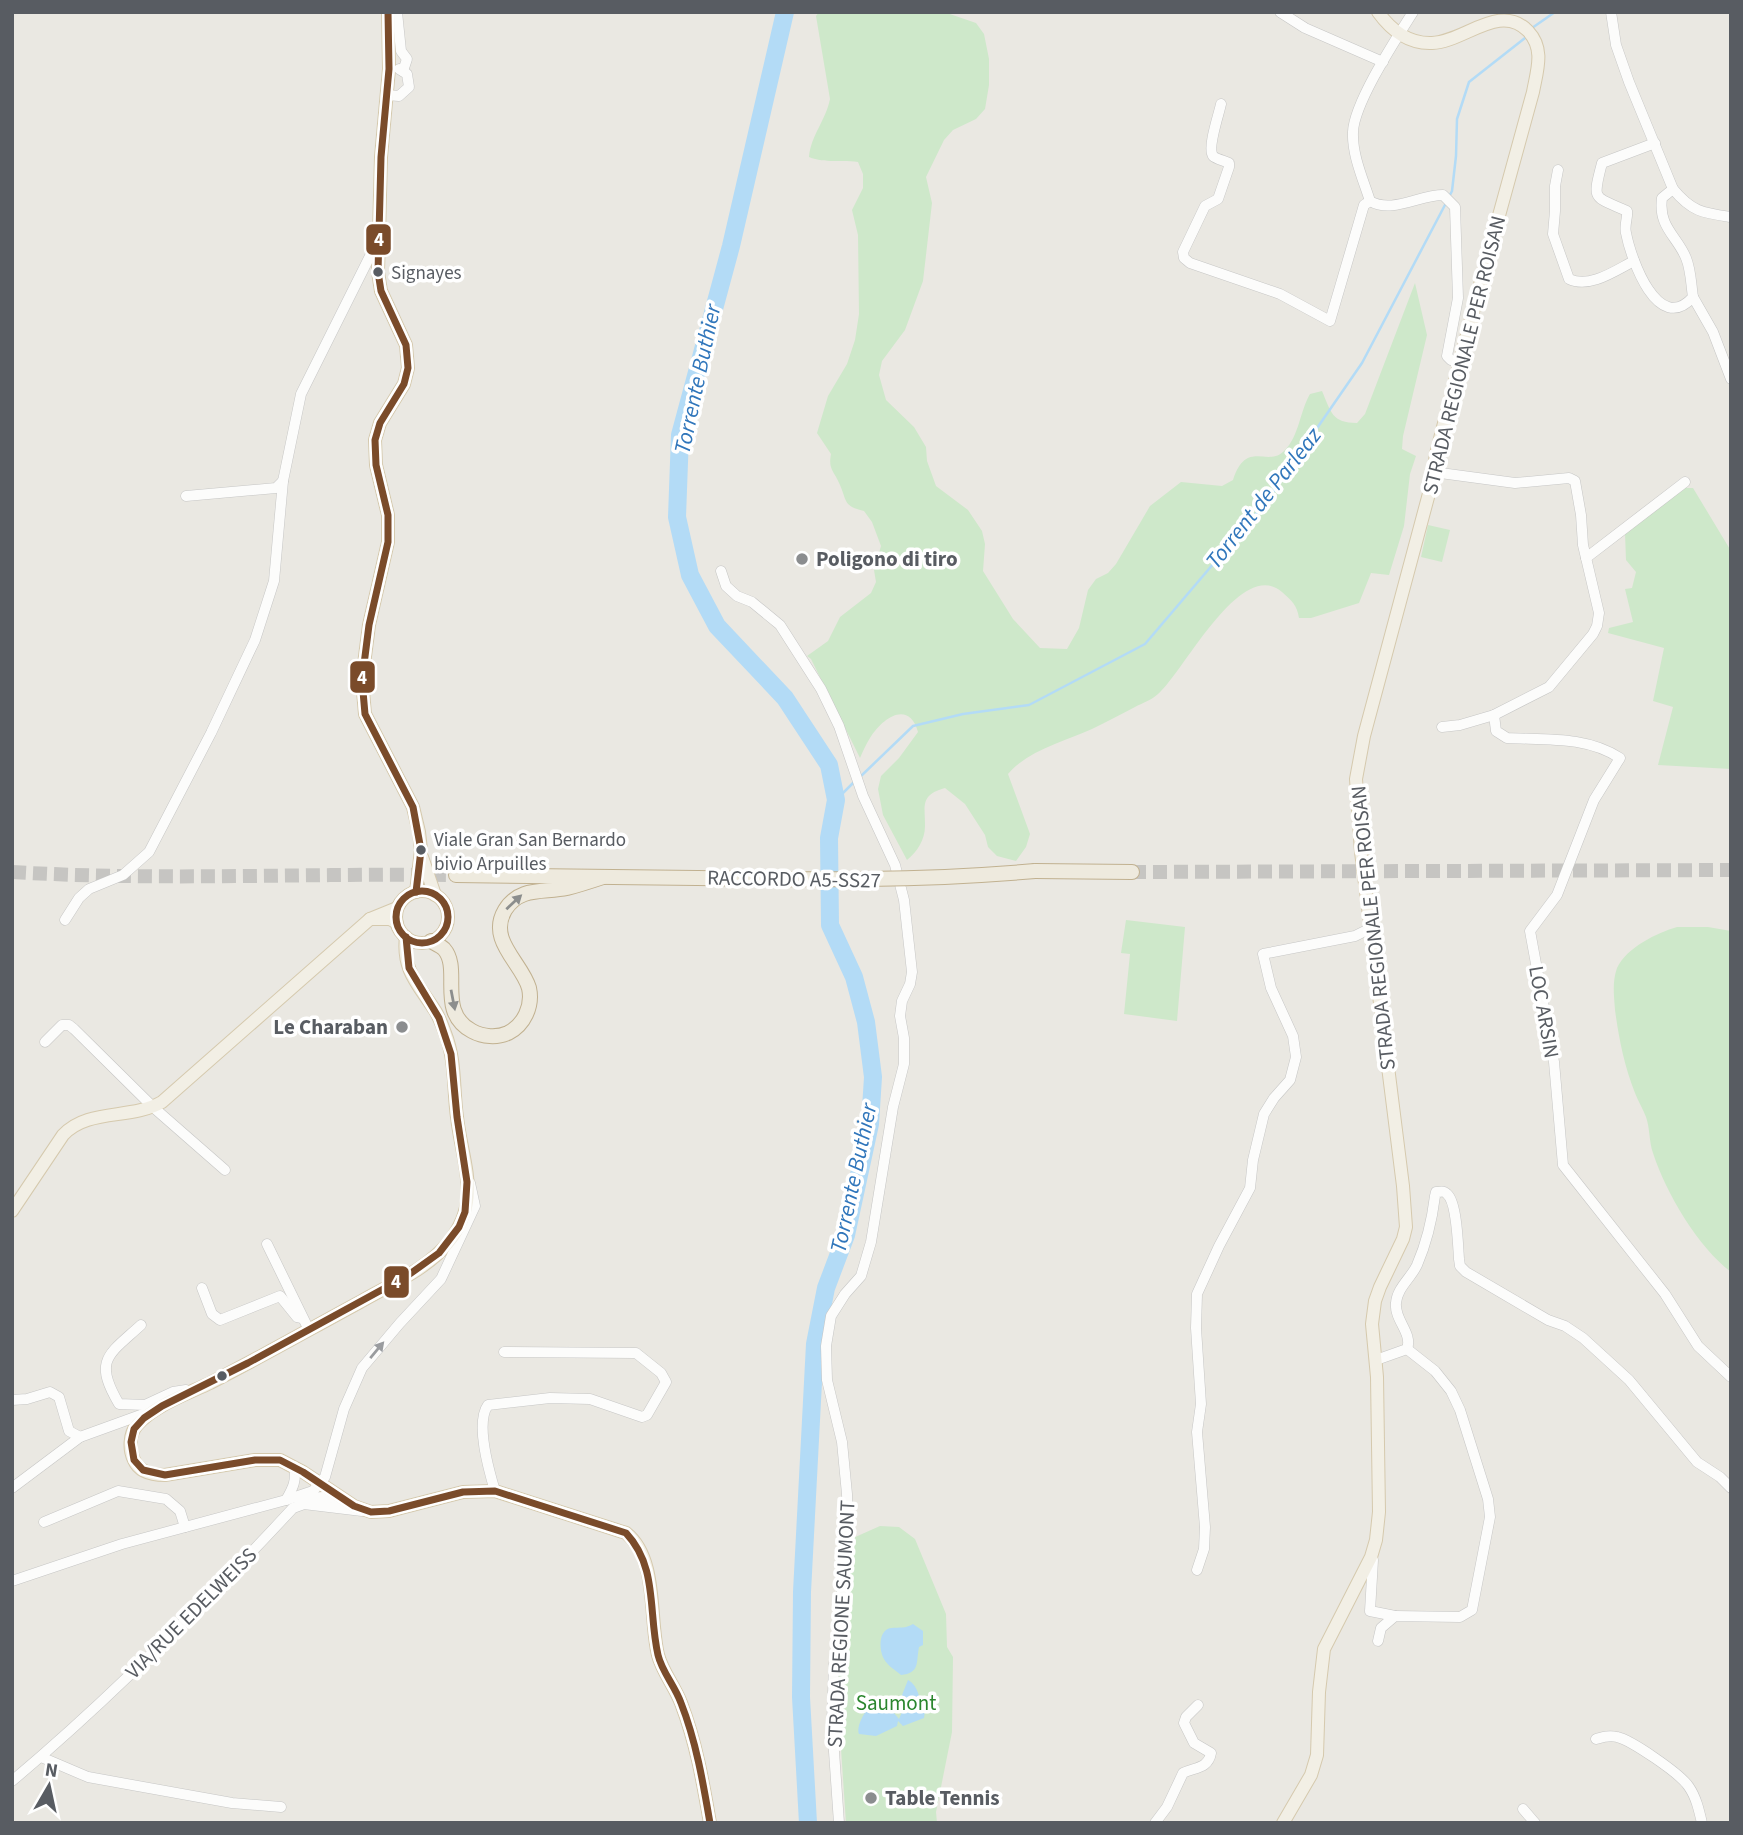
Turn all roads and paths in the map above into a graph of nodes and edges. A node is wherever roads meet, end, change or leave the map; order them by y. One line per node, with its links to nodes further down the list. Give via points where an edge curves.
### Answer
1 (388, 12): 10 (main road)
2 (397, 12): 11 (street, via 401,51 407,59)
3 (1280, 12): 9 (street)
4 (1378, 12): 8 (main road)
5 (1413, 12): 8 (street)
6 (1611, 12): 14 (street, via 1616,45)
7 (1505, 16): 8 (main road, STRADA REGIONALE PER ROISAN, via 1432,43); 22 (main road, STRADA REGIONALE PER ROISAN, via 1530,33 1539,63)
8 (1399, 34): 9 (street)
9 (1383, 62): 17 (street, via 1360,102 1353,132)
10 (389, 69): 11 (street); 12 (main road)
11 (403, 71): 12 (street, via 410,83 407,91)
12 (387, 95): 19 (main road)
13 (1221, 104): 17 (street, via 1211,153 1229,167 1218,200 1205,206 1183,252 1190,263 1280,293 1329,321 1364,205)
14 (1655, 143): 16 (street); 20 (street, via 1602,163 1595,186 1603,202 1627,211 1626,232)
15 (1558, 170): 20 (street, via 1553,234 1569,279 1596,280)
16 (1673, 189): 18 (street, via 1693,209); 21 (street, via 1662,198 1662,213 1668,233 1686,259)
17 (1370, 201): 22 (street, via 1381,207 1443,195 1453,203 1458,298 1447,356)
18 (1731, 217)
19 (377, 242): 25 (street, via 301,394); 32 (main road, via 381,291 406,345 408,368 375,440 388,542 362,680 365,714 413,807)
20 (1634, 261): 21 (street, via 1656,302 1682,306)
21 (1693, 297): 23 (street)
22 (1460, 362): 24 (main road, STRADA REGIONALE PER ROISAN)
23 (1731, 379)
24 (1433, 472): 28 (street, via 1515,483 1575,481); 42 (main road, STRADA REGIONALE PER ROISAN, via 1356,779)
25 (283, 481): 27 (street, via 276,488); 40 (street, via 274,581 255,640 211,733 149,852 123,875 89,889)
26 (1685, 482): 28 (street)
27 (186, 496)
28 (1586, 558): 30 (street, via 1599,613 1597,626 1549,687)
29 (721, 571): 86 (street, STRADA REGIONE SAUMONT, via 726,586 780,625 821,689 895,865 912,972 901,1009 904,1064 892,1107 868,1253 861,1276 831,1317 826,1346 827,1380 842,1442 847,1494 848,1537 832,1723)
30 (1494, 715): 31 (street); 59 (street, LOC ARSIN, via 1496,731 1507,738 1586,743 1620,758 1594,800 1557,895 1530,931 1554,1062 1563,1165 1665,1294 1698,1346)
31 (1442, 727)
32 (421, 853): 36 (main road); 37 (main road)
33 (1132, 872): 35 (highway, RACCORDO A5-SS27, bridge, via 853,881)
34 (456, 875): 35 (highway, RACCORDO A5-SS27)
35 (603, 877): 44 (highway, one-way to 35, via 445,950 452,1006 460,1022 473,1031 502,1036 525,1018 529,1004 529,987 502,939 504,912 523,894)
36 (416, 892): 37 (main road); 38 (main road)
37 (435, 895): 44 (main road, via 447,910 447,923 441,934)
38 (397, 908): 39 (main road); 41 (main road)
39 (370, 919): 41 (main road); 47 (main road)
40 (65, 920)
41 (397, 923): 43 (main road)
42 (1371, 928): 58 (main road, STRADA REGIONALE PER ROISAN, via 1406,1208 1403,1239 1375,1300); 75 (street, via 1354,936 1263,954 1271,988 1293,1036 1296,1057 1290,1080 1264,1114 1250,1188 1197,1294 1201,1404 1197,1432 1205,1538)
43 (406, 937): 44 (main road); 45 (main road, via 406,959)
44 (426, 942): 45 (main road, via 413,951)
45 (413, 977): 49 (main road, via 436,1010 453,1056 458,1129)
46 (45, 1042): 47 (street, via 62,1025 69,1025)
47 (153, 1107): 48 (street); 50 (main road, via 73,1125)
48 (225, 1170)
49 (469, 1182): 55 (main road, via 463,1217 437,1254); 65 (street, one-way to 49, via 362,1368 442,1279 475,1206)
50 (12, 1211)
51 (267, 1244): 53 (street)
52 (202, 1288): 53 (street, via 212,1314 220,1320 280,1296)
53 (302, 1318): 55 (street)
54 (141, 1325): 60 (street, via 106,1360 106,1381 119,1404 145,1405 173,1392)
55 (309, 1330): 60 (main road)
56 (1407, 1349): 58 (street); 67 (street, via 1408,1338 1398,1321 1395,1302 1416,1266 1430,1230 1434,1196 1441,1191 1452,1202 1460,1266 1583,1338 1629,1380 1697,1462); 77 (street, via 1451,1391 1482,1479 1490,1517 1472,1610 1460,1617)
57 (504, 1352): 68 (street, via 636,1353 666,1382 642,1417 590,1399 488,1405 484,1435)
58 (1376, 1360): 74 (main road, STRADA REGIONALE PER ROISAN, via 1379,1512)
59 (1731, 1377)
60 (201, 1387): 62 (main road)
61 (12, 1400): 63 (street, via 50,1392 60,1397 69,1431)
62 (159, 1409): 63 (street); 64 (main road, via 135,1426 130,1441 136,1466 152,1475 269,1459)
63 (80, 1437): 66 (street)
64 (294, 1466): 65 (main road); 70 (street, via 296,1476)
65 (320, 1484): 69 (main road); 70 (street)
66 (12, 1488)
67 (1731, 1488)
68 (495, 1491): 71 (main road, via 463,1492); 85 (main road, via 619,1530 639,1546 658,1657 680,1701 696,1749)
69 (342, 1499): 70 (street); 71 (main road)
70 (286, 1500): 73 (street)
71 (371, 1512): 81 (street, VIA/RUE EDELWEISS, via 304,1504 293,1508 162,1645)
72 (44, 1521): 73 (street, via 118,1492 166,1499 180,1511)
73 (185, 1527): 76 (street)
74 (1371, 1557): 77 (street, via 1370,1611); 88 (main road, STRADA REGIONALE PER ROISAN, via 1324,1649 1317,1755)
75 (1197, 1570)
76 (12, 1581)
77 (1395, 1616): 78 (street, via 1381,1628)
78 (1378, 1641)
79 (1198, 1705): 87 (street, via 1184,1723 1194,1744 1211,1754 1210,1759 1204,1767 1183,1773)
80 (1596, 1739): 90 (street, via 1620,1737 1675,1773 1694,1795)
81 (41, 1757): 82 (street, VIA/RUE EDELWEISS); 83 (street, via 88,1777 232,1803)
82 (12, 1781)
83 (281, 1807)
84 (1523, 1810): 89 (street)
85 (710, 1823)
86 (839, 1823)
87 (1156, 1823)
88 (1283, 1823)
89 (1535, 1823)
90 (1702, 1823)

